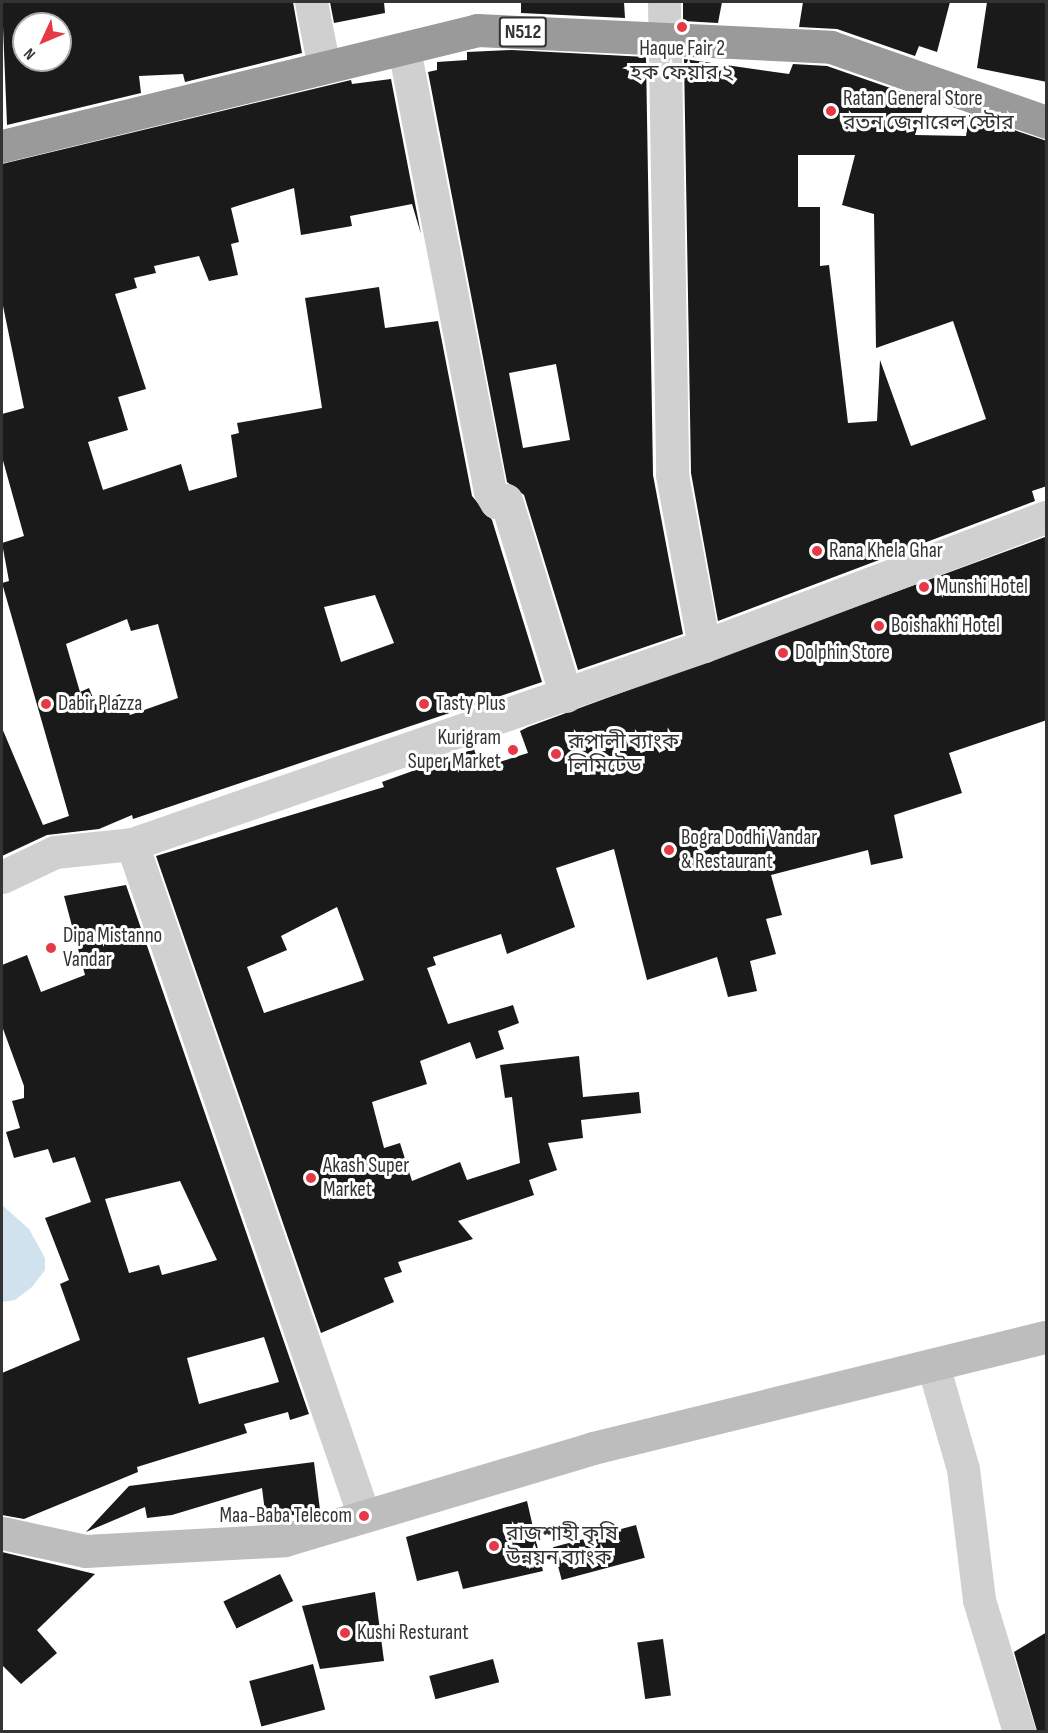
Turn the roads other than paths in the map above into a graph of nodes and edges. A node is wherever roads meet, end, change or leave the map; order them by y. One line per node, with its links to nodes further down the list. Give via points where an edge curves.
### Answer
1 (311, 2): 5 (street)
2 (664, 2): 3 (street)
3 (663, 39): 4 (highway, N512, via 477,30); 6 (highway, N512, via 831,47); 9 (street, via 672,474)
4 (404, 49): 5 (highway, N512); 10 (street, via 490,492 496,502 506,500)
5 (324, 67): 7 (highway, N512)
6 (1047, 122)
7 (2, 146)
8 (1047, 518): 9 (street)
9 (704, 646): 10 (street)
10 (566, 696): 11 (street)
11 (132, 844): 12 (street, via 55,852); 15 (street)
12 (2, 877)
13 (1047, 1336): 14 (street)
14 (933, 1365): 15 (street, via 593,1448); 17 (street, via 963,1469 979,1600)
15 (364, 1516): 16 (street, via 285,1540 85,1551)
16 (2, 1533)
17 (1019, 1731)

